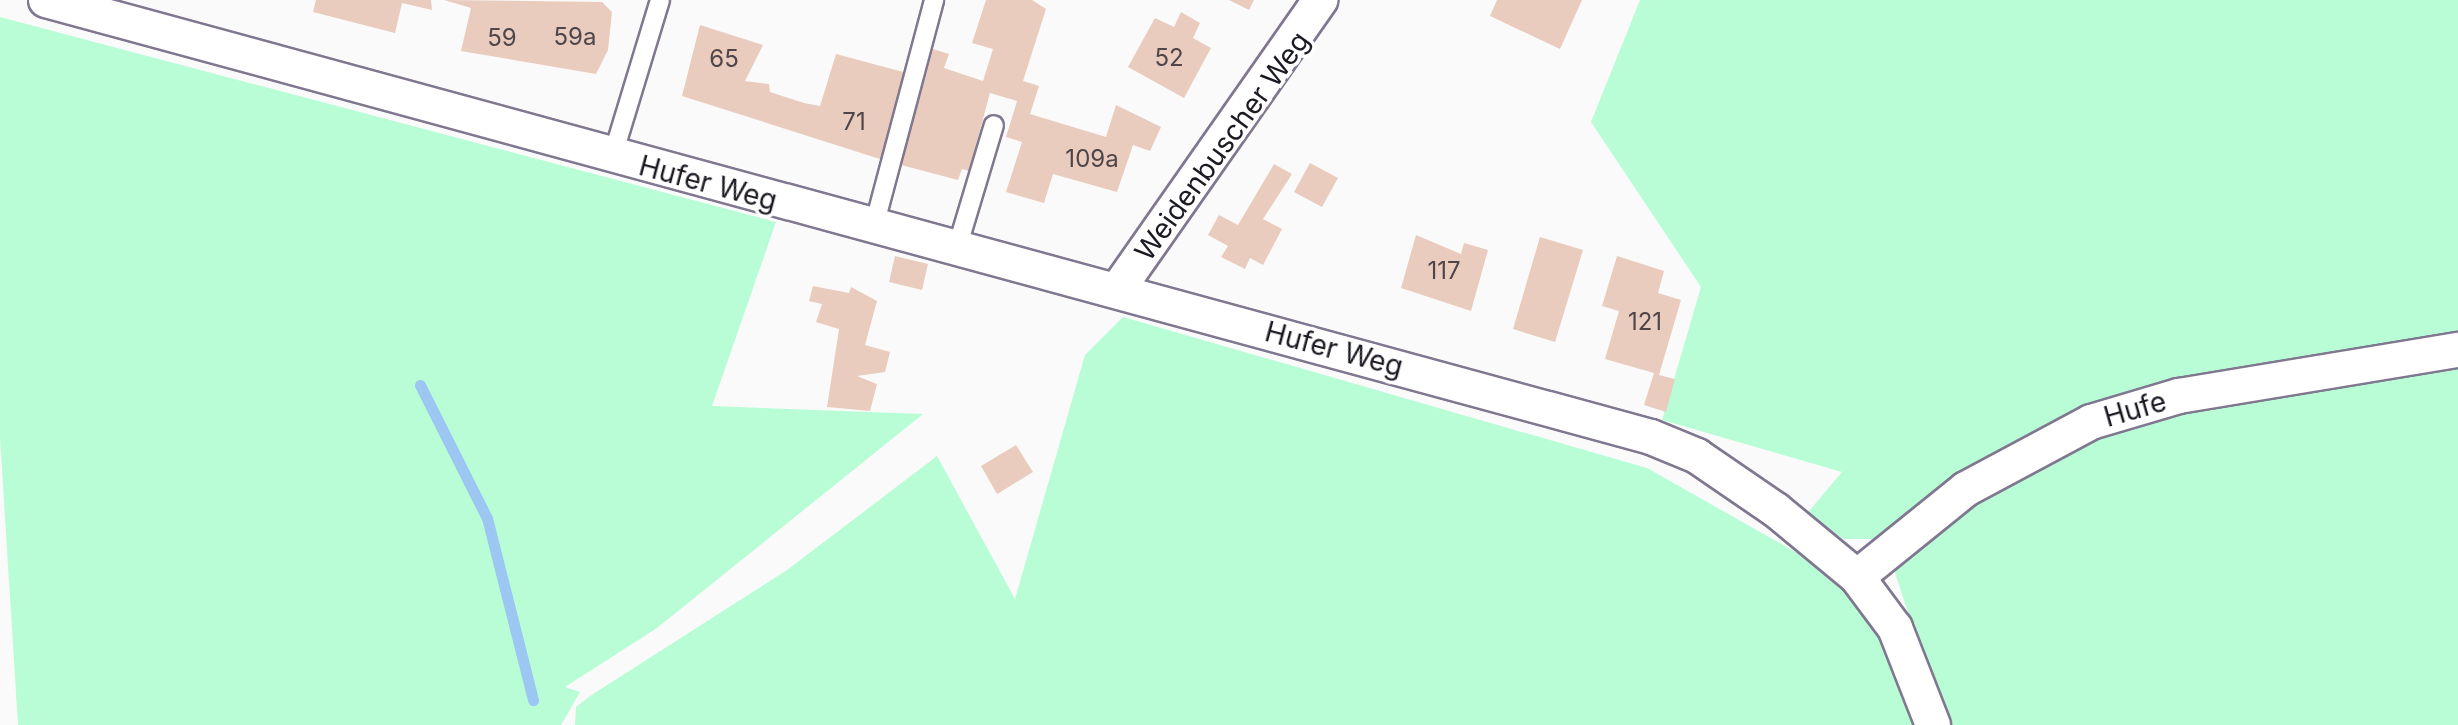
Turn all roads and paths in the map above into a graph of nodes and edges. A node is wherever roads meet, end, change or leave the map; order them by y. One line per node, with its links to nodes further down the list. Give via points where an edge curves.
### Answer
1 (46, 0): 6 (street, Hufer Weg)
2 (660, 0): 6 (lane, Hufer Weg)
3 (934, 0): 7 (lane)
4 (1320, 0): 9 (street, Weidenbuscher Weg)
5 (994, 125): 8 (lane)
6 (612, 158): 7 (street, Hufer Weg)
7 (874, 226): 8 (street, Hufer Weg)
8 (957, 248): 9 (street, Hufer Weg)
9 (1118, 289): 11 (street, Hufer Weg, via 1651,437 1750,492)
10 (2458, 350): 11 (street, Hufe, via 2179,396 2091,422 1966,489)
11 (1857, 577): 12 (street, Hufer Weg, via 1895,628)
12 (1933, 725)

